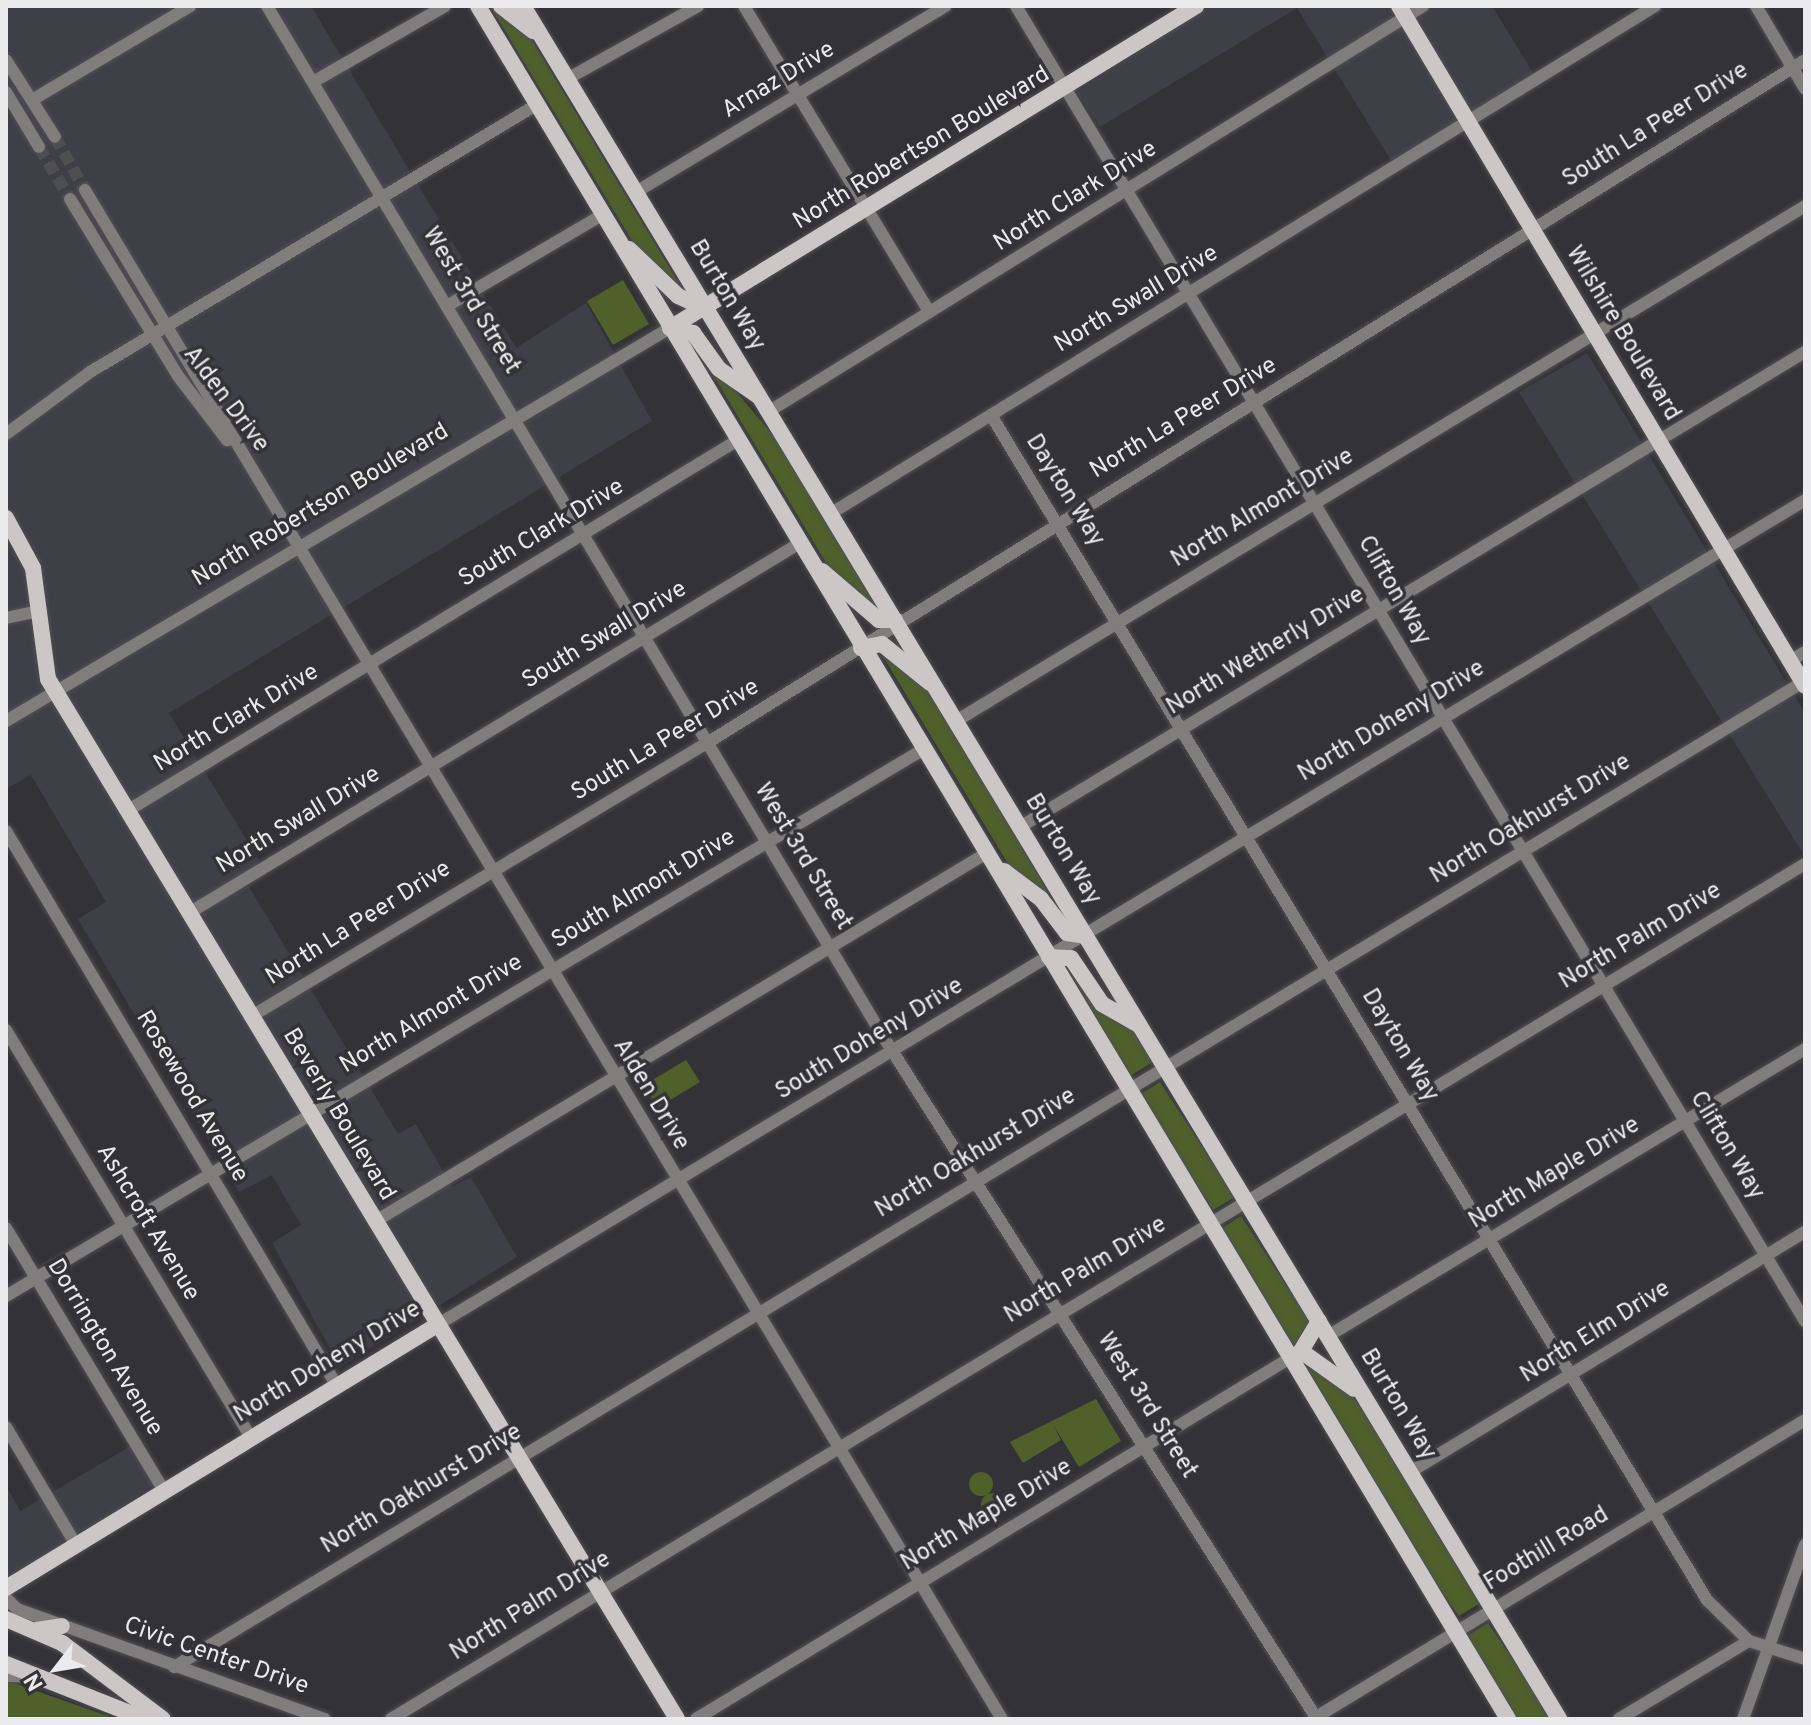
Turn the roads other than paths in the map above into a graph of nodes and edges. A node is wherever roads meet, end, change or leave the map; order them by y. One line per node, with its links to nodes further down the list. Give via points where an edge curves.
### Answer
1 (190, 6): 26 (street)
2 (267, 6): 21 (street, West 3rd Street)
3 (445, 6): 21 (street)
4 (478, 6): 27 (main road)
5 (501, 6): 16 (main road)
6 (523, 6): 16 (main road, Burton Way)
7 (698, 6): 20 (street)
8 (744, 6): 25 (street)
9 (945, 6): 25 (street, Arnaz Drive)
10 (1016, 6): 22 (street, Clifton Way)
11 (1196, 6): 22 (main road, North Robertson Boulevard)
12 (1423, 6): 15 (street)
13 (1655, 6): 28 (street)
14 (1756, 6): 19 (street)
15 (1402, 12): 28 (main road, Wilshire Boulevard); 33 (street, North Clark Drive)
16 (544, 40): 20 (main road, Burton Way)
17 (6, 60): 26 (street)
18 (1805, 60): 19 (street, South La Peer Drive)
19 (1792, 67): 23 (street); 39 (street, South La Peer Drive)
20 (567, 79): 32 (main road, Burton Way)
21 (313, 82): 34 (street, West 3rd Street)
22 (1068, 88): 33 (street, Clifton Way); 37 (main road, North Robertson Boulevard)
23 (1805, 89)
24 (6, 92): 30 (street)
25 (798, 96): 32 (street, Arnaz Drive); 37 (street)
26 (32, 100): 29 (street)
27 (538, 104): 34 (street); 38 (main road)
28 (1467, 124): 39 (main road, Wilshire Boulevard); 43 (street, North Swall Drive)
29 (55, 137)
30 (39, 147)
31 (85, 190): 42 (street, Alden Drive)
32 (636, 192): 45 (main road, Burton Way)
33 (1128, 192): 43 (street, Clifton Way); 46 (street, North Clark Drive)
34 (381, 196): 44 (street, West 3rd Street); 47 (street)
35 (70, 199): 40 (street, Alden Drive)
36 (1805, 206): 50 (street)
37 (867, 210): 45 (main road, North Robertson Boulevard); 46 (street)
38 (604, 214): 41 (main road); 44 (street)
39 (1531, 230): 50 (main road, Wilshire Boulevard); 53 (street, North La Peer Drive)
40 (93, 237): 42 (street, via 101,233); 49 (street, Alden Drive)
41 (619, 240): 45 (main road, via 678,296); 48 (main road)
42 (122, 253): 47 (street, Alden Drive)
43 (1188, 295): 53 (street, Clifton Way); 55 (street, North Swall Drive)
44 (447, 306): 56 (street, West 3rd Street)
45 (706, 309): 48 (main road, North Robertson Boulevard); 52 (main road, Burton Way)
46 (929, 312): 54 (street, North Clark Drive)
47 (166, 326): 49 (street); 60 (street, Alden Drive)
48 (666, 330): 52 (main road, via 693,333 719,369); 56 (street, North Robertson Boulevard); 58 (main road)
49 (151, 334): 57 (street); 60 (street, Alden Drive)
50 (1593, 335): 59 (main road, Wilshire Boulevard); 62 (street, North Almont Drive)
51 (1805, 352): 59 (street, North Wetherly Drive)
52 (759, 396): 54 (main road, Burton Way)
53 (1254, 403): 62 (street, Clifton Way); 65 (street, North La Peer Drive)
54 (768, 412): 63 (main road, Burton Way)
55 (991, 415): 63 (street, North Swall Drive); 65 (street, Dayton Way)
56 (516, 420): 66 (street, West 3rd Street); 68 (street, North Robertson Boulevard)
57 (6, 434)
58 (738, 440): 66 (street, South Clark Drive); 67 (main road)
59 (1658, 441): 69 (main road, Wilshire Boulevard); 71 (street, North Wetherly Drive)
60 (266, 491): 68 (street, Alden Drive)
61 (1805, 500): 69 (street)
62 (1315, 504): 71 (street, Clifton Way); 75 (street, North Almont Drive)
63 (830, 514): 74 (main road, Burton Way)
64 (6, 518): 72 (main road, Beverly Boulevard, via 33,568)
65 (1056, 521): 74 (street, North La Peer Drive); 75 (street, Dayton Way)
66 (583, 534): 76 (street, West 3rd Street); 79 (street, South Clark Drive)
67 (800, 543): 70 (main road); 76 (street, South Swall Drive)
68 (299, 548): 79 (street, Alden Drive); 82 (street, North Robertson Boulevard)
69 (1723, 550): 78 (main road, Wilshire Boulevard); 83 (street, North Doheny Drive)
70 (812, 562): 74 (main road, via 879,620); 77 (main road)
71 (1378, 610): 83 (street, Clifton Way); 86 (street, North Wetherly Drive)
72 (38, 611): 73 (street); 82 (main road, Beverly Boulevard, via 40,654)
73 (6, 618)
74 (895, 620): 77 (street, North La Peer Drive); 81 (main road, Burton Way)
75 (1118, 623): 85 (street, North Almont Drive); 86 (street, Dayton Way)
76 (644, 638): 87 (street, West 3rd Street); 89 (street, South Swall Drive)
77 (861, 648): 81 (main road, via 882,644); 87 (street, South La Peer Drive); 88 (main road)
78 (1798, 657): 80 (main road, Wilshire Boulevard)
79 (369, 665): 89 (street, Alden Drive); 90 (street, North Clark Drive)
80 (1804, 684): 95 (street, North Oakhurst Drive)
81 (937, 690): 85 (main road, Burton Way)
82 (56, 692): 84 (street, North Robertson Boulevard); 90 (main road, Beverly Boulevard)
83 (1444, 718): 93 (street, North Doheny Drive); 95 (street, Clifton Way)
84 (6, 721)
85 (956, 721): 91 (main road, Burton Way)
86 (1181, 729): 91 (street, North Wetherly Drive); 93 (street, Dayton Way)
87 (707, 743): 94 (street, West 3rd Street); 98 (street, South La Peer Drive)
88 (924, 749): 94 (street, South Almont Drive); 96 (main road)
89 (431, 767): 98 (street, Alden Drive); 99 (street, North Swall Drive)
90 (127, 811): 99 (main road, Beverly Boulevard)
91 (1020, 827): 100 (main road, Burton Way)
92 (6, 831): 117 (street, Rosewood Avenue)
93 (1247, 837): 100 (street, North Doheny Drive); 103 (street, Dayton Way)
94 (767, 843): 101 (street, West 3rd Street); 104 (street, South Almont Drive)
95 (1523, 851): 103 (street, North Oakhurst Drive); 105 (street, Clifton Way)
96 (989, 856): 100 (main road, via 1041,899 1067,933); 101 (street); 102 (main road)
97 (1805, 864): 105 (street, North Palm Drive)
98 (491, 869): 104 (street, Alden Drive); 106 (street, North La Peer Drive)
99 (189, 913): 106 (main road, Beverly Boulevard)
100 (1086, 936): 102 (street, South Doheny Drive); 107 (main road, Burton Way)
101 (830, 947): 110 (street, West 3rd Street); 112 (street)
102 (1049, 957): 107 (main road, via 1071,958 1102,1004); 110 (street, South Doheny Drive); 113 (main road)
103 (1326, 969): 111 (street, North Oakhurst Drive); 114 (street, Dayton Way)
104 (550, 971): 112 (street, Alden Drive); 115 (street, North Almont Drive)
105 (1604, 985): 114 (street, North Palm Drive); 116 (street, Clifton Way)
106 (250, 1017): 115 (main road, Beverly Boulevard)
107 (1140, 1026): 111 (main road, Burton Way)
108 (6, 1030): 123 (street, Ashcroft Avenue)
109 (1805, 1049): 116 (street, North Maple Drive)
110 (893, 1052): 118 (street, West 3rd Street); 119 (street, South Doheny Drive)
111 (1165, 1066): 113 (street, North Oakhurst Drive); 120 (main road, Burton Way)
112 (613, 1076): 119 (street, Alden Drive); 121 (street)
113 (1129, 1088): 118 (street, North Oakhurst Drive); 122 (main road)
114 (1408, 1104): 120 (street, North Palm Drive); 126 (street, Dayton Way)
115 (309, 1114): 117 (street, North Almont Drive); 121 (main road, Beverly Boulevard)
116 (1686, 1121): 126 (street, North Maple Drive); 127 (street, Clifton Way)
117 (210, 1173): 123 (street, North Almont Drive); 138 (street, Rosewood Avenue)
118 (976, 1180): 130 (street, West 3rd Street); 131 (street, North Oakhurst Drive)
119 (677, 1181): 131 (street, Alden Drive); 134 (street, North Doheny Drive)
120 (1246, 1200): 122 (street, North Palm Drive); 132 (main road, Burton Way)
121 (374, 1222): 134 (main road, Beverly Boulevard)
122 (1209, 1222): 130 (street, North Palm Drive); 136 (main road)
123 (121, 1224): 128 (street, North Almont Drive); 142 (street, Ashcroft Avenue)
124 (6, 1228): 128 (street, Dorrington Avenue)
125 (1805, 1232): 127 (street, North Elm Drive)
126 (1491, 1238): 135 (street, North Maple Drive); 137 (street, Dayton Way)
127 (1767, 1254): 133 (street, Clifton Way); 137 (street, North Elm Drive)
128 (36, 1278): 129 (street, North Almont Drive); 147 (street, Dorrington Avenue)
129 (6, 1296)
130 (1061, 1312): 143 (street, North Palm Drive); 144 (street, West 3rd Street)
131 (756, 1313): 143 (street, Alden Drive); 145 (street, North Oakhurst Drive)
132 (1319, 1321): 135 (main road, Burton Way); 136 (main road)
133 (1805, 1321)
134 (437, 1325): 138 (main road, North Doheny Drive); 145 (main road, Beverly Boulevard)
135 (1328, 1336): 139 (main road, Burton Way)
136 (1296, 1354): 139 (main road); 144 (street, North Maple Drive); 160 (main road)
137 (1573, 1373): 146 (street, North Elm Drive); 148 (street, Dayton Way)
138 (337, 1386): 142 (main road, North Doheny Drive)
139 (1368, 1403): 146 (main road, Burton Way)
140 (1805, 1420): 148 (street, Foothill Road)
141 (6, 1427): 149 (street)
142 (251, 1438): 147 (main road, North Doheny Drive)
143 (838, 1445): 151 (street, Alden Drive); 153 (street, North Palm Drive)
144 (1146, 1447): 151 (street, North Maple Drive); 168 (street, West 3rd Street)
145 (519, 1457): 153 (main road, Beverly Boulevard); 165 (street, North Oakhurst Drive)
146 (1410, 1472): 155 (main road, Burton Way)
147 (164, 1491): 149 (main road, North Doheny Drive)
148 (1655, 1510): 155 (street, Foothill Road); 161 (street, Dayton Way, via 1707,1600)
149 (76, 1545): 152 (main road, North Doheny Drive)
150 (1805, 1545): 162 (street)
151 (919, 1582): 174 (street, North Maple Drive); 175 (street, Alden Drive)
152 (6, 1588)
153 (600, 1591): 172 (street, North Palm Drive); 173 (main road, Beverly Boulevard)
154 (6, 1598): 156 (street, Civic Center Drive)
155 (1493, 1609): 160 (street, Foothill Road); 177 (main road, Burton Way)
156 (22, 1611): 158 (main road); 159 (street, Civic Center Drive)
157 (6, 1619): 158 (main road)
158 (35, 1629): 159 (main road); 170 (main road)
159 (70, 1629): 165 (street, Civic Center Drive)
160 (1455, 1631): 168 (street, Foothill Road); 176 (main road)
161 (1749, 1641): 162 (street, Dayton Way); 178 (street)
162 (1769, 1647): 163 (street, Dayton Way); 179 (street)
163 (1805, 1659)
164 (6, 1664): 167 (main road)
165 (174, 1667): 171 (street, Civic Center Drive)
166 (6, 1675): 167 (main road)
167 (34, 1677): 169 (main road)
168 (1315, 1718)
169 (145, 1719)
170 (163, 1719)
171 (325, 1719)
172 (391, 1719)
173 (677, 1719)
174 (696, 1719)
175 (1002, 1719)
176 (1508, 1719)
177 (1559, 1719)
178 (1619, 1719)
179 (1743, 1719)

